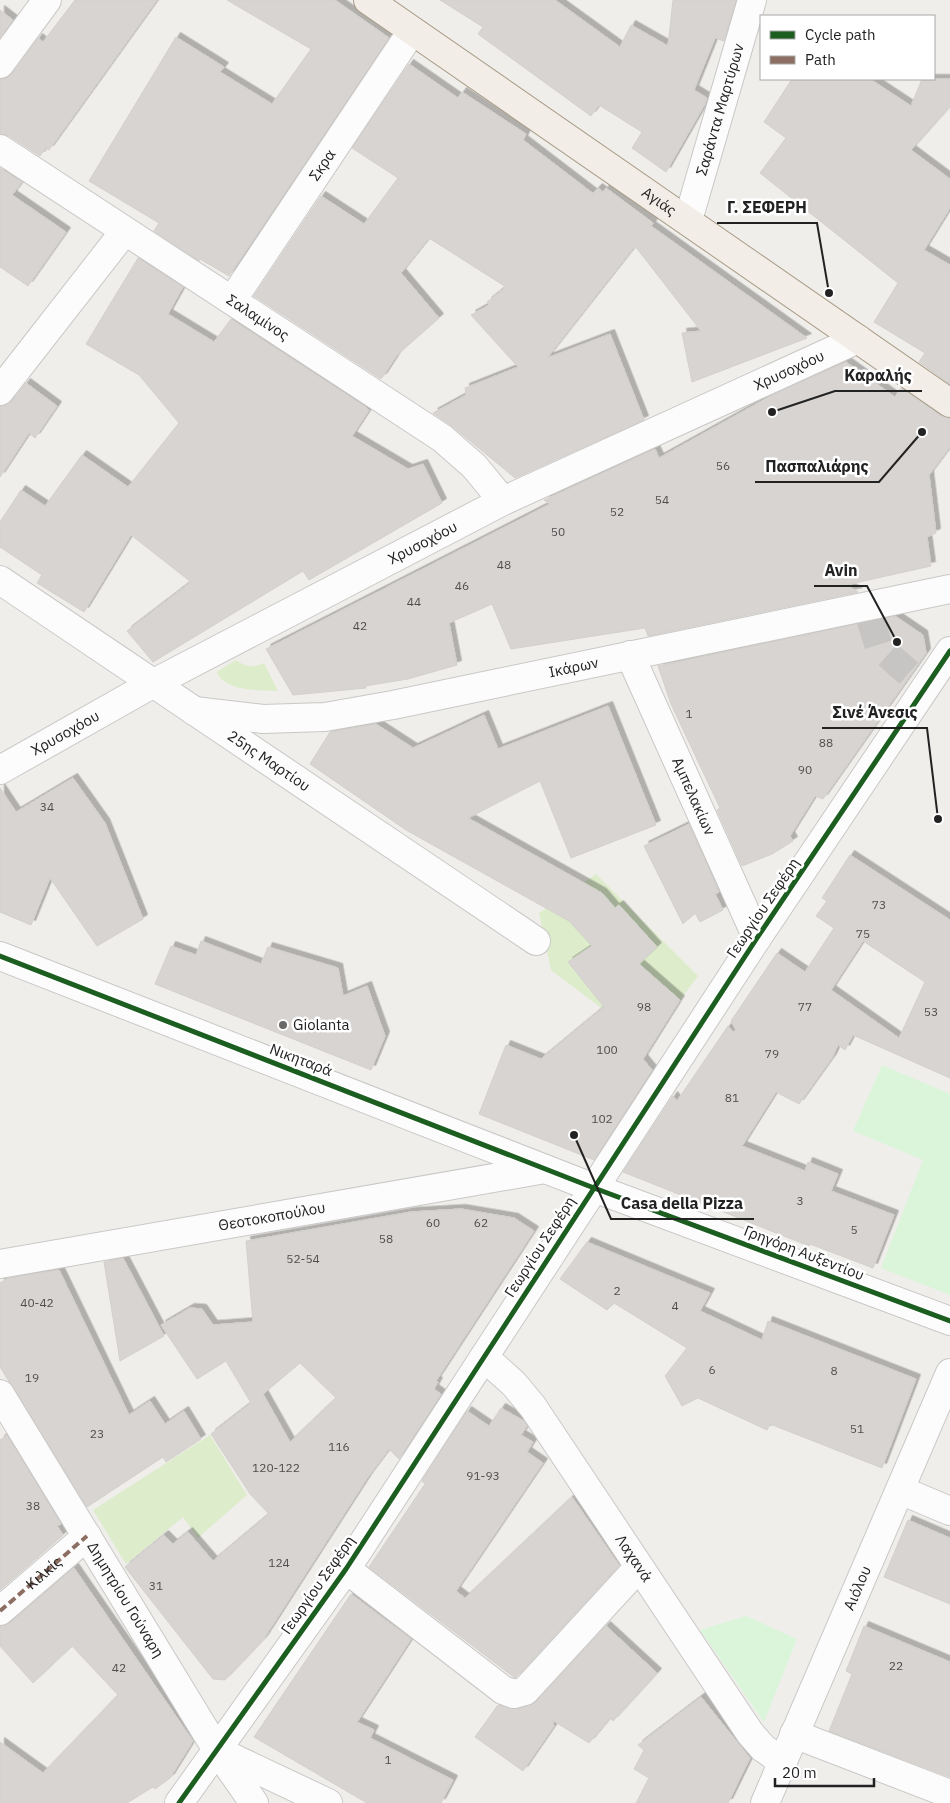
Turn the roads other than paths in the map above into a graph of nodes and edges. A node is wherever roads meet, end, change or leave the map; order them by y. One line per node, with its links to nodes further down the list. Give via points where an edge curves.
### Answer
1 (47, 0): 5 (street)
2 (368, 0): 4 (main road, Αγιάς)
3 (752, 0): 7 (street, Σαράντα Μαρτύρων)
4 (412, 30): 7 (main road, Αγιάς); 9 (street, Σκρα)
5 (0, 64)
6 (0, 149): 8 (street, Σαλαμίνος)
7 (688, 220): 10 (main road, Αγιάς)
8 (124, 232): 9 (street, Σαλαμίνος); 11 (street)
9 (233, 299): 13 (street, Σαλαμίνος, via 442,438 474,466)
10 (858, 339): 12 (main road, Αγιάς); 13 (street, Χρυσοχόου)
11 (0, 391)
12 (950, 403)
13 (503, 501): 18 (street, Χρυσοχόου)
14 (0, 580): 18 (street, 25ης Μαρτίου)
15 (950, 589): 17 (street, Ικάρων, via 869,612)
16 (950, 651): 21 (street, Γεωργίου Σεφέρη, via 919,680)
17 (630, 655): 19 (street, Ικάρων, via 325,717 263,719); 21 (street, Αμπελακίων)
18 (154, 683): 19 (street, 25ης Μαρτίου); 20 (street, Χρυσοχόου)
19 (194, 711): 22 (street, 25ης Μαρτίου)
20 (0, 770)
21 (757, 938): 25 (street, Γεωργίου Σεφέρη)
22 (536, 941)
23 (0, 956): 24 (street, Νικηταρά)
24 (544, 1169): 25 (street, Νικηταρά); 26 (street, Θεοτοκοπούλου)
25 (594, 1188): 27 (street, Γρηγόρη Αυξεντίου); 28 (street, Γεωργίου Σεφέρη)
26 (0, 1264)
27 (950, 1321)
28 (484, 1357): 34 (street, Λαχανά, via 533,1406); 35 (street, Γεωργίου Σεφέρη)
29 (950, 1373): 31 (street, Αιόλου)
30 (0, 1394): 33 (street, Δημητρίου Γούναρη)
31 (900, 1490): 32 (street); 37 (street, Αιόλου)
32 (950, 1511)
33 (87, 1536): 36 (street, Κιλκίς); 38 (street, Δημητρίου Γούναρη)
34 (639, 1567): 35 (street, via 525,1691 518,1694 503,1690); 39 (street, Λαχανά, via 750,1733)
35 (346, 1569): 38 (street, Γεωργίου Σεφέρη)
36 (0, 1612)
37 (794, 1734): 39 (street, Αιόλου); 40 (street)
38 (217, 1750): 41 (street, Γεωργίου Σεφέρη); 42 (street, Δημητρίου Γούναρη); 43 (street)
39 (782, 1762): 44 (street, Αιόλου)
40 (950, 1794)
41 (179, 1803)
42 (254, 1803)
43 (328, 1803)
44 (765, 1803)

